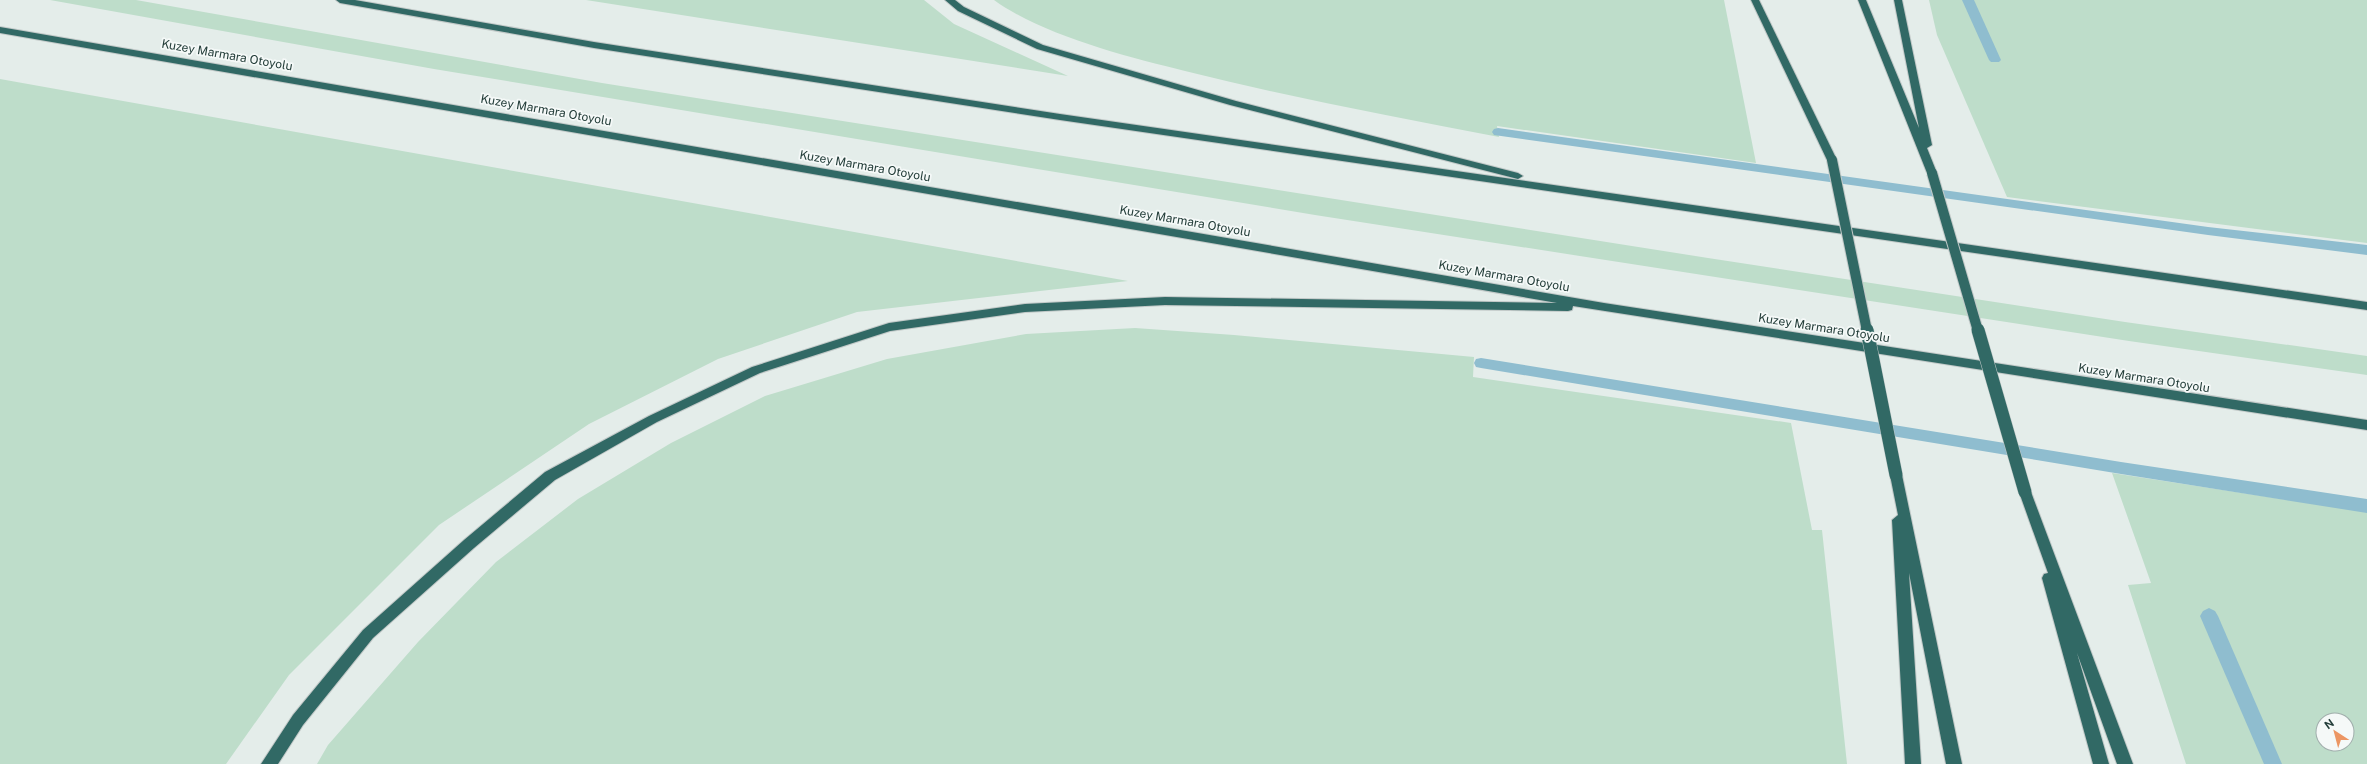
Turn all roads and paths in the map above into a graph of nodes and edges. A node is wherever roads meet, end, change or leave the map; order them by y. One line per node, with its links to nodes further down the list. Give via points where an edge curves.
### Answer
1 (340, 0): 8 (highway, via 602,46 1060,117)
2 (949, 0): 8 (highway, via 960,9 1040,46 1233,103)
3 (1755, 0): 12 (highway, bridge, via 1832,160)
4 (1862, 0): 7 (highway)
5 (1898, 0): 7 (highway)
6 (0, 30): 10 (highway, Kuzey Marmara Otoyolu)
7 (1932, 173): 13 (highway, bridge)
8 (1579, 192): 9 (highway)
9 (2367, 306)
10 (1604, 307): 11 (highway, Kuzey Marmara Otoyolu); 14 (highway, via 1165,301 1025,308 889,327 756,370 653,418 550,476 368,634 298,720)
11 (2367, 425)
12 (1896, 475): 15 (highway); 16 (highway)
13 (2025, 492): 17 (highway); 18 (highway)
14 (269, 764)
15 (1913, 764)
16 (1954, 764)
17 (2101, 764)
18 (2125, 764)

